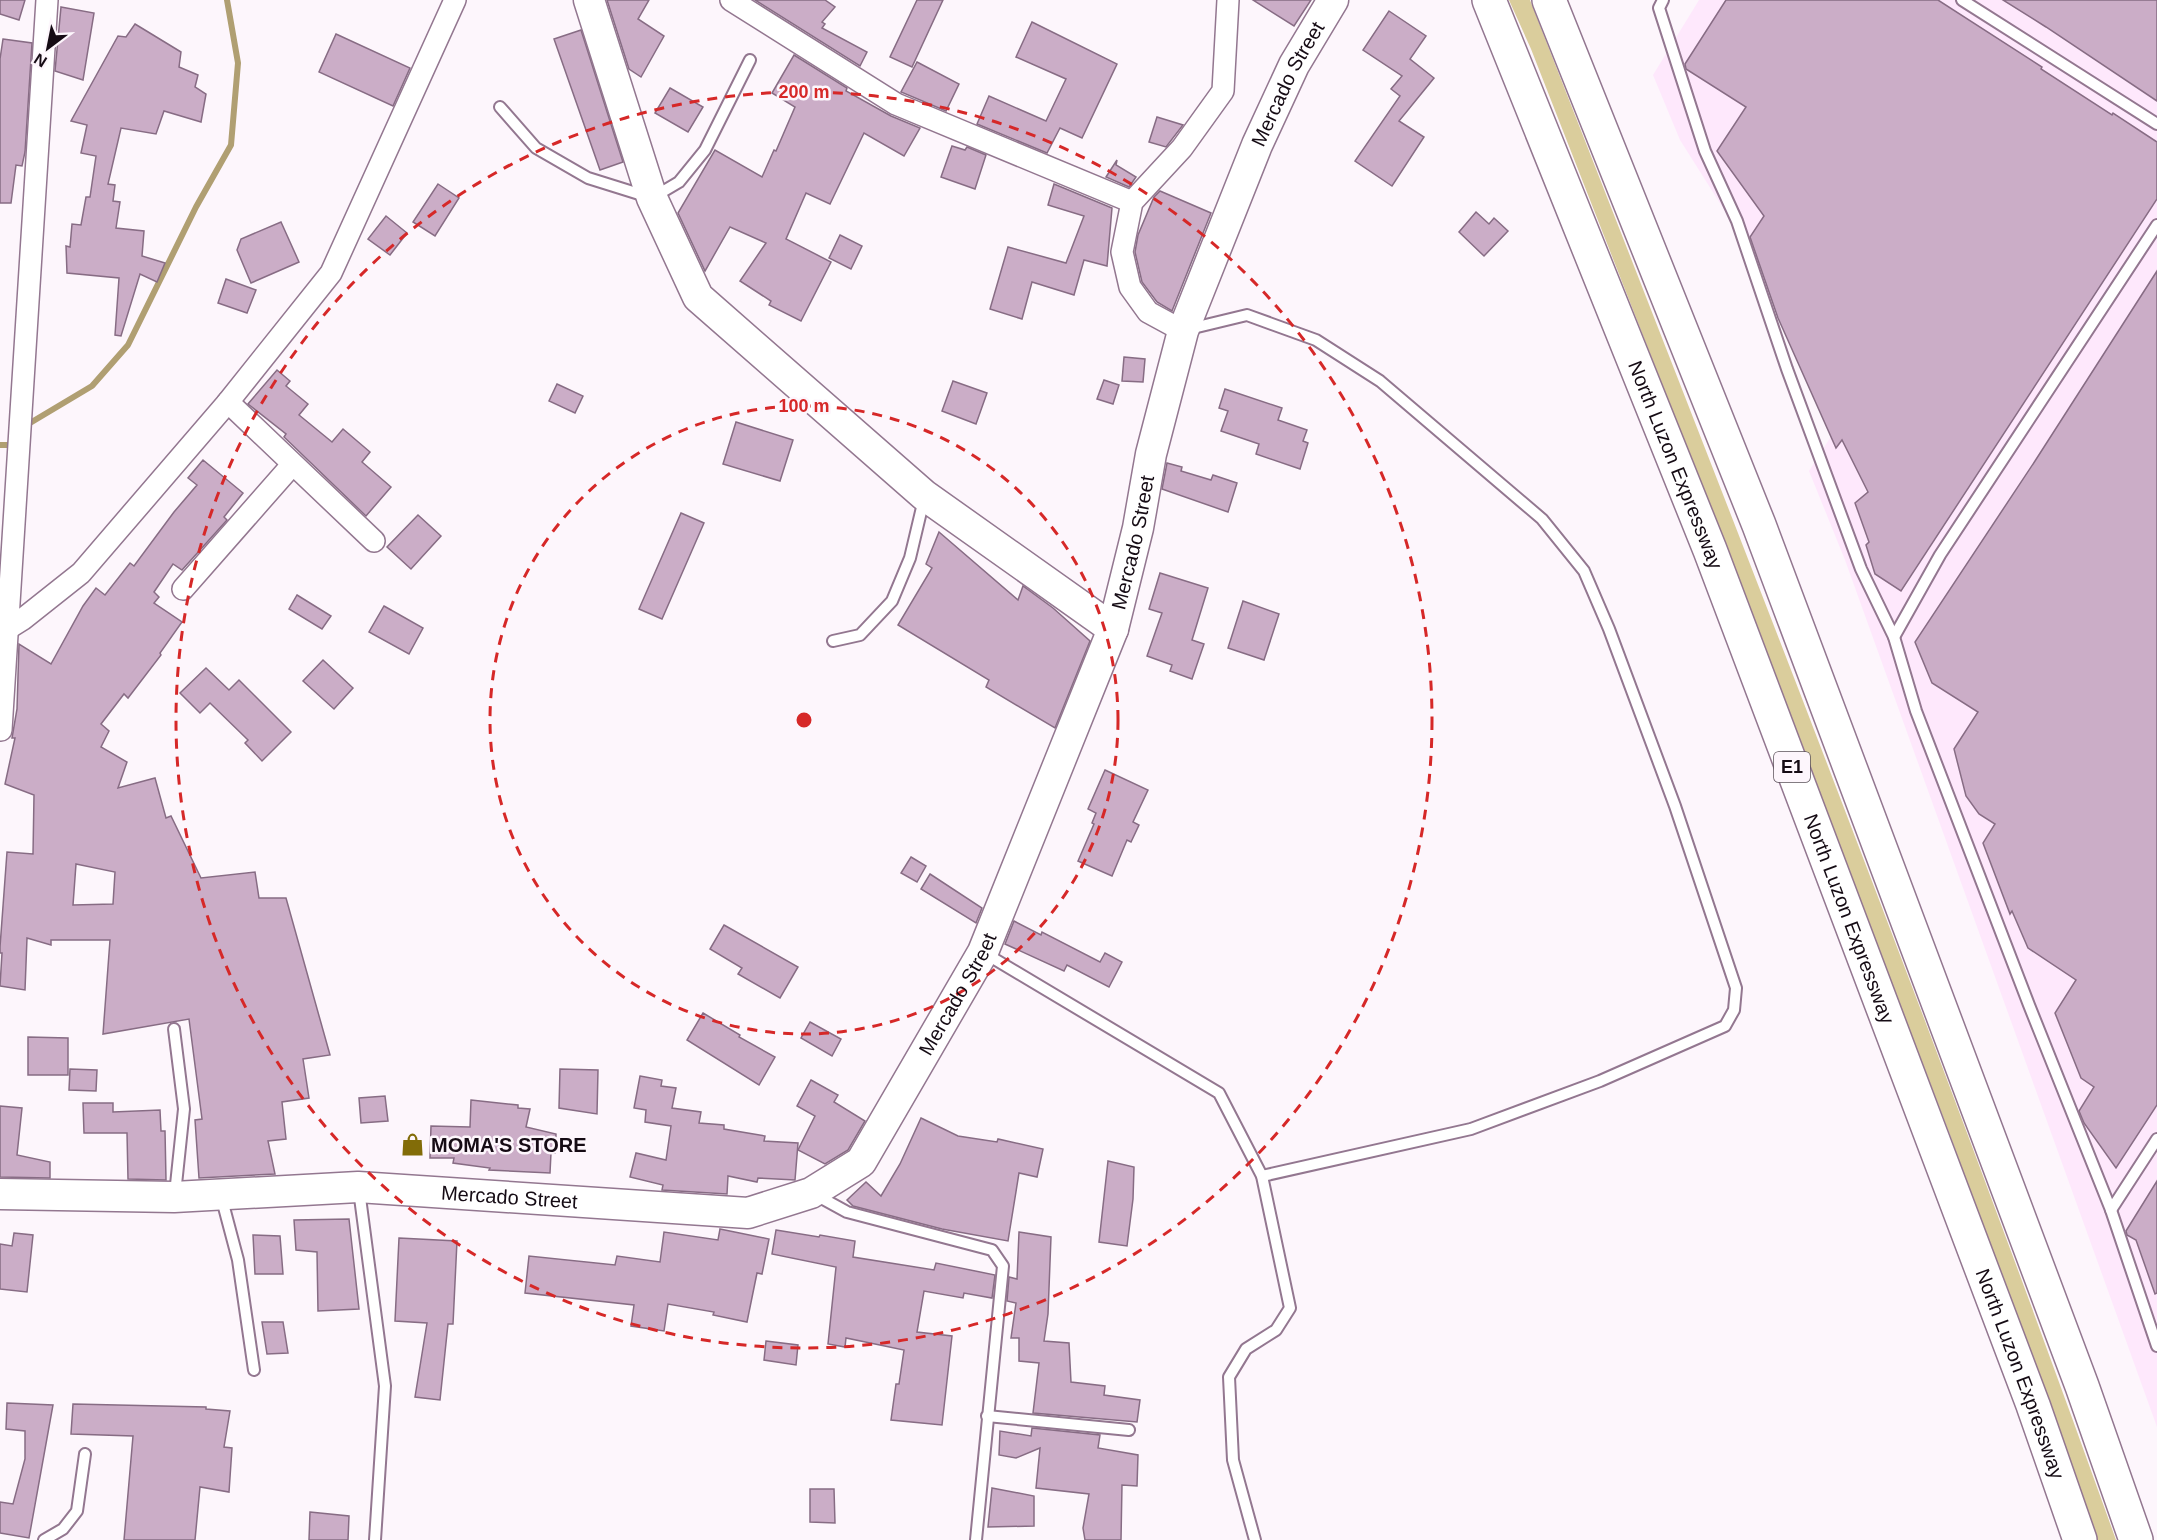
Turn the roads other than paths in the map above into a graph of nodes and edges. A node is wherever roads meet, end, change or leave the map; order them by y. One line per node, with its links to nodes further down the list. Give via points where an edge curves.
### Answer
1 (47, 0): 23 (street)
2 (455, 0): 18 (street, via 331,273)
3 (590, 0): 14 (main road)
4 (730, 0): 15 (street, via 896,105)
5 (1228, 0): 15 (street, via 1223,91 1182,148)
6 (1333, 0): 17 (main road, Mercado Street, via 1294,64 1257,145)
7 (1489, 0): 47 (highway, North Luzon Expressway / E1, via 1710,550 2033,1405)
8 (1549, 0): 48 (highway, via 1771,558 2082,1386)
9 (1664, 0): 25 (lane, via 1659,8 1705,151 1737,221 1861,569)
10 (1962, 0): 13 (lane)
11 (750, 60): 14 (lane, via 705,150 679,182)
12 (500, 107): 14 (lane, via 536,148 588,178)
13 (2157, 124)
14 (652, 198): 20 (main road, via 699,297)
15 (1132, 202): 17 (street, via 1122,252 1130,286 1148,312)
16 (2157, 225): 25 (lane, via 1940,555)
17 (1183, 331): 24 (main road, Mercado Street, via 1151,454); 31 (lane, via 1247,315 1316,340 1380,381 1542,519 1584,572 1610,629 1676,806 1736,988 1734,1010 1725,1026 1600,1081 1471,1129)
18 (228, 402): 19 (street); 23 (street, via 81,573)
19 (292, 465): 21 (street); 22 (street)
20 (924, 495): 24 (main road); 26 (lane, via 910,558 892,601 860,635)
21 (374, 541)
22 (183, 589)
23 (7, 628): 27 (street)
24 (1113, 629): 28 (main road, Mercado Street)
25 (1894, 637): 37 (lane, via 1916,711)
26 (833, 641)
27 (0, 730)
28 (983, 952): 31 (lane, via 1219,1094); 33 (main road, Mercado Street, via 861,1162)
29 (174, 1029): 36 (lane, via 184,1109)
30 (2157, 1139): 37 (lane)
31 (1262, 1176): 46 (lane, via 1290,1308 1276,1329 1246,1349 1229,1377 1233,1460)
32 (358, 1187): 33 (main road, Mercado Street, via 748,1213); 35 (main road, Mercado Street); 44 (lane, via 385,1386)
33 (810, 1193): 40 (lane, via 847,1212 992,1250 1003,1266)
34 (0, 1194): 36 (main road, Mercado Street)
35 (221, 1196): 36 (main road, Mercado Street); 39 (lane, via 238,1260)
36 (174, 1197)
37 (2111, 1210): 38 (lane)
38 (2157, 1346)
39 (254, 1370)
40 (987, 1416): 41 (lane); 45 (lane)
41 (1129, 1430)
42 (85, 1454): 43 (lane, via 77,1511 63,1529)
43 (44, 1540)
44 (375, 1540)
45 (976, 1540)
46 (1255, 1540)
47 (2080, 1540)
48 (2136, 1540)

